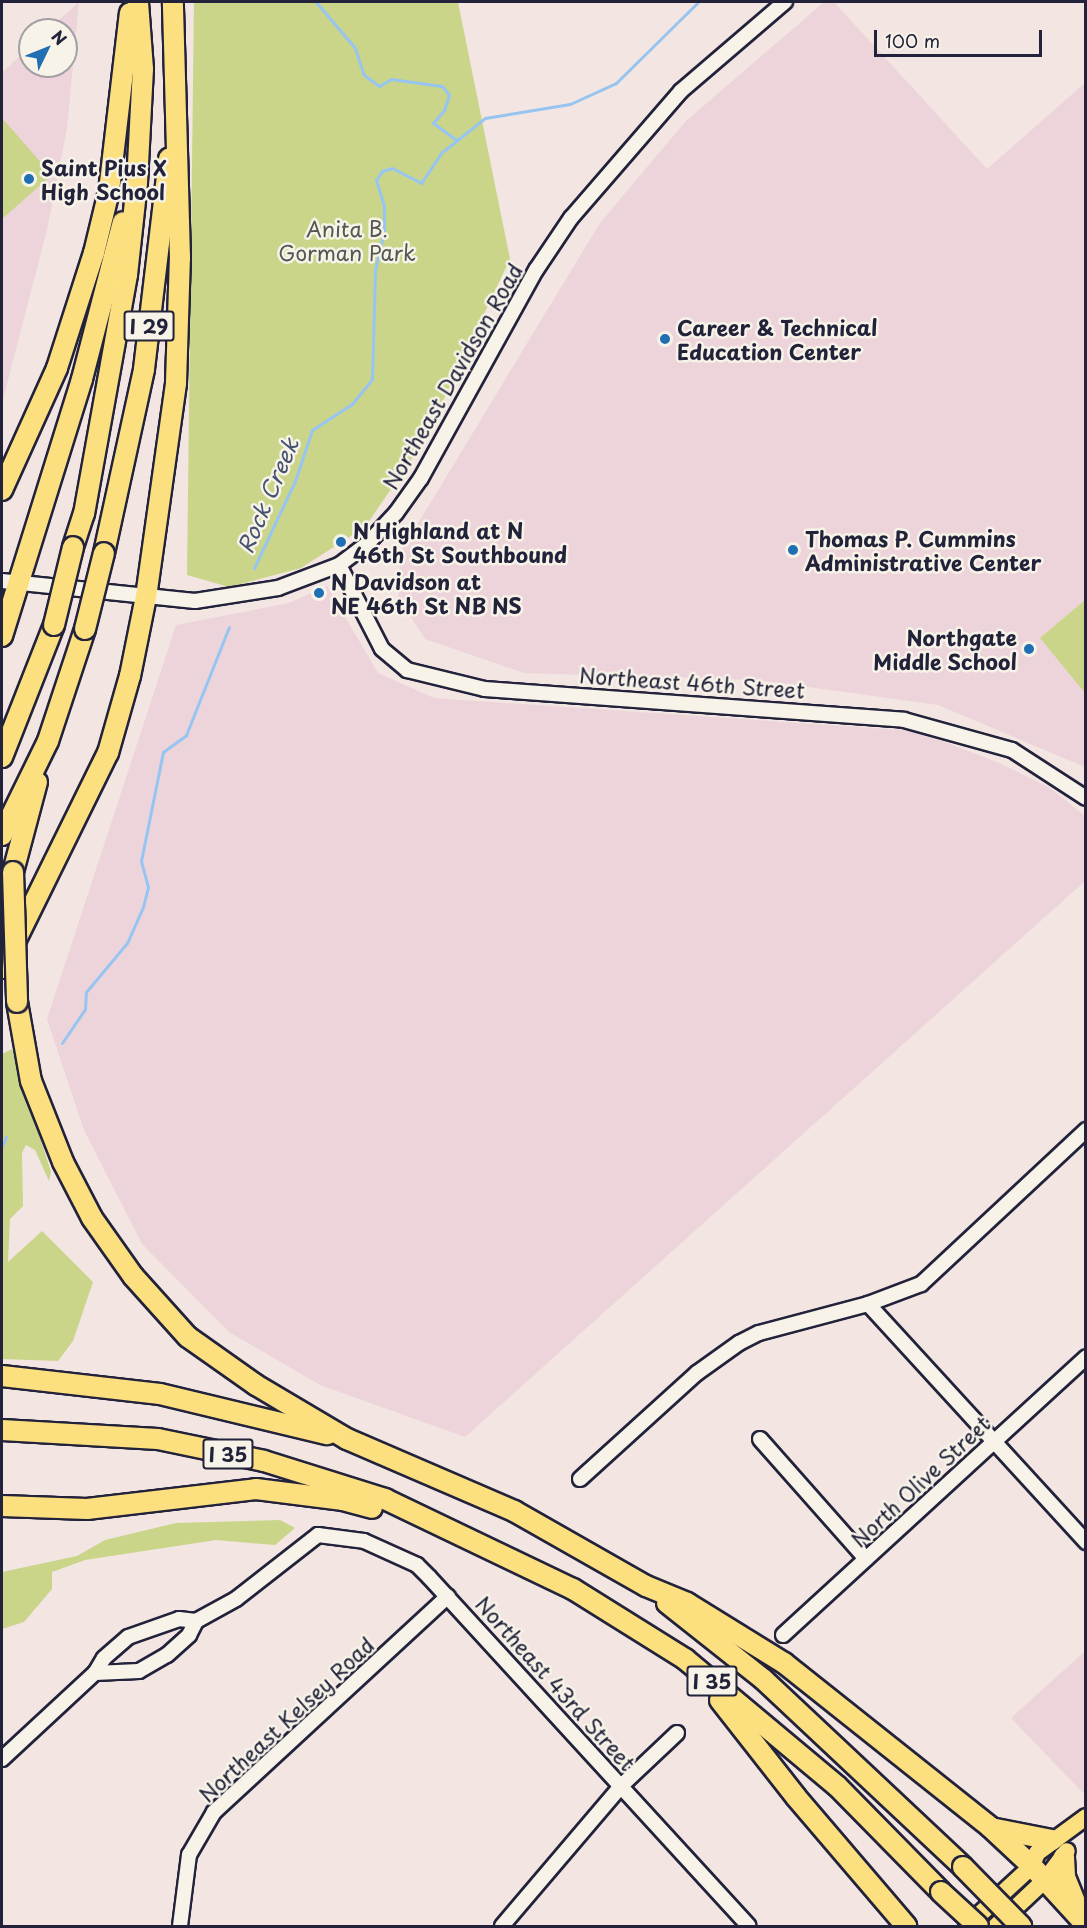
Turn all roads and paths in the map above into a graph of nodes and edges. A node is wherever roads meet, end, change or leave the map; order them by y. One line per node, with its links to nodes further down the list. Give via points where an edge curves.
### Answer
1 (131, 2): 7 (highway, via 109,191 94,253 57,368)
2 (138, 2): 6 (highway, I 29, via 143,69)
3 (173, 2): 5 (highway, I 29)
4 (785, 2): 8 (street, Northeast Davidson Road, via 681,91 601,181 536,270 421,478 368,543)
5 (178, 96): 10 (highway, via 180,258 176,383); 12 (highway, I 29, bridge, via 144,369 85,629)
6 (137, 183): 9 (highway); 13 (highway, I 29, bridge, via 127,275 84,514 54,625)
7 (2, 490)
8 (339, 565): 10 (street, Northeast Davidson Road, via 278,588 231,598); 14 (street, Northeast 46th Street, via 382,649 407,670 485,689 904,720 1012,750)
9 (10, 583): 10 (street, Northeast Davidson Road); 11 (highway)
10 (146, 597): 16 (highway, via 130,676 108,753)
11 (2, 636)
12 (48, 741): 15 (highway, I 29); 22 (highway, bridge, via 14,872 16,1002 31,1081 63,1162 92,1218 133,1276 189,1337 256,1384)
13 (2, 757)
14 (1086, 798)
15 (2, 835)
16 (2, 968)
17 (1086, 1130): 18 (street, via 928,1279)
18 (868, 1304): 24 (street); 25 (street, via 759,1333 739,1343 697,1373)
19 (1086, 1357): 24 (street, North Olive Street)
20 (2, 1376): 22 (highway, I 35, via 160,1394)
21 (2, 1430): 27 (highway, I 35, via 158,1439 264,1461 385,1499)
22 (347, 1439): 30 (highway, I 35, via 514,1511)
23 (760, 1439): 29 (street)
24 (994, 1440): 28 (street); 29 (street, North Olive Street)
25 (580, 1479)
26 (2, 1506): 27 (highway, via 87,1509 256,1489 343,1500)
27 (444, 1527): 34 (highway, I 35, via 573,1589)
28 (1086, 1542)
29 (866, 1559): 33 (street, North Olive Street)
30 (646, 1586): 40 (highway, via 687,1603 784,1663); 53 (highway, I 35, bridge, via 763,1679)
31 (448, 1596): 32 (street, Northeast 43rd Street, via 417,1565 364,1541 318,1535 236,1599); 38 (street, Northeast 43rd Street); 45 (street, Northeast Kelsey Road, via 214,1812 189,1855)
32 (196, 1620): 35 (street, via 179,1619 128,1637); 35 (street, via 189,1635 167,1655 139,1671)
33 (783, 1635)
34 (685, 1659): 43 (highway); 51 (highway, I 35, bridge, via 837,1786)
35 (95, 1673): 37 (street)
36 (677, 1733): 38 (street)
37 (2, 1759)
38 (621, 1786): 46 (street); 47 (street, Northeast 43rd Street)
39 (1082, 1820): 41 (main road)
40 (990, 1827): 41 (highway); 42 (highway)
41 (1059, 1845): 42 (main road); 44 (highway, via 1065,1877)
42 (1039, 1873): 44 (highway); 50 (main road); 52 (main road)
43 (874, 1890): 48 (highway); 49 (highway)
44 (1086, 1925)
45 (180, 1926)
46 (502, 1926)
47 (748, 1926)
48 (894, 1926)
49 (906, 1926)
50 (967, 1926)
51 (978, 1926)
52 (996, 1926)
53 (1021, 1926)

